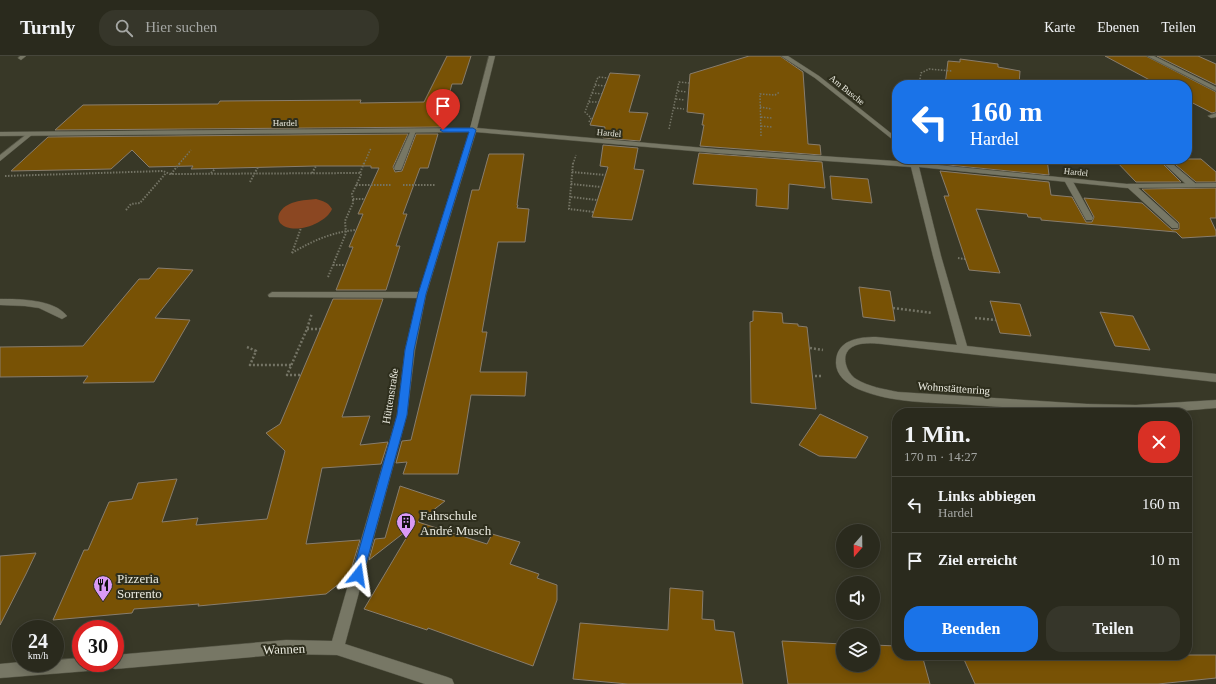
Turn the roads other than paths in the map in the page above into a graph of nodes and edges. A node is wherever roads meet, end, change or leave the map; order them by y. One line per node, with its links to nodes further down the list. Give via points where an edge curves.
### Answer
1 (492, 56): 5 (street, Hüttenstraße)
2 (784, 56): 9 (street, Am Busche, via 817,77)
3 (1150, 56): 4 (street)
4 (1216, 89)
5 (473, 130): 6 (street, Hardel); 11 (street, Hardel, via 665,147); 22 (street, Hüttenstraße)
6 (414, 131): 8 (street, Hardel); 15 (street)
7 (0, 134): 8 (street, Hardel)
8 (30, 134): 10 (street)
9 (892, 137)
10 (0, 159)
11 (892, 161)
12 (914, 164): 26 (street)
13 (931, 164): 16 (street, Hardel)
14 (1169, 164): 17 (street)
15 (398, 168)
16 (1068, 180): 19 (street, Hardel); 20 (street)
17 (1192, 185): 18 (street, Hardel); 19 (street, Hardel)
18 (1216, 185)
19 (1131, 186): 21 (street)
20 (1089, 218)
21 (1175, 226)
22 (422, 294): 23 (street); 31 (street, Hüttenstraße, via 410,350 402,415)
23 (272, 295)
24 (0, 302): 25 (street, via 39,305 55,310)
25 (62, 316)
26 (963, 349): 27 (street, Wohnstättenring); 29 (street, Wohnstättenring, via 863,340 848,344 842,352 840,362 843,372 849,379 862,387 898,396)
27 (1216, 378)
28 (1216, 404): 30 (street, Wohnstättenring)
29 (1087, 408)
30 (1152, 408)
31 (337, 648): 32 (street, Wannen, via 286,647); 35 (street, Wannen)
32 (124, 661)
33 (72, 666): 34 (street)
34 (0, 672)
35 (447, 684)

